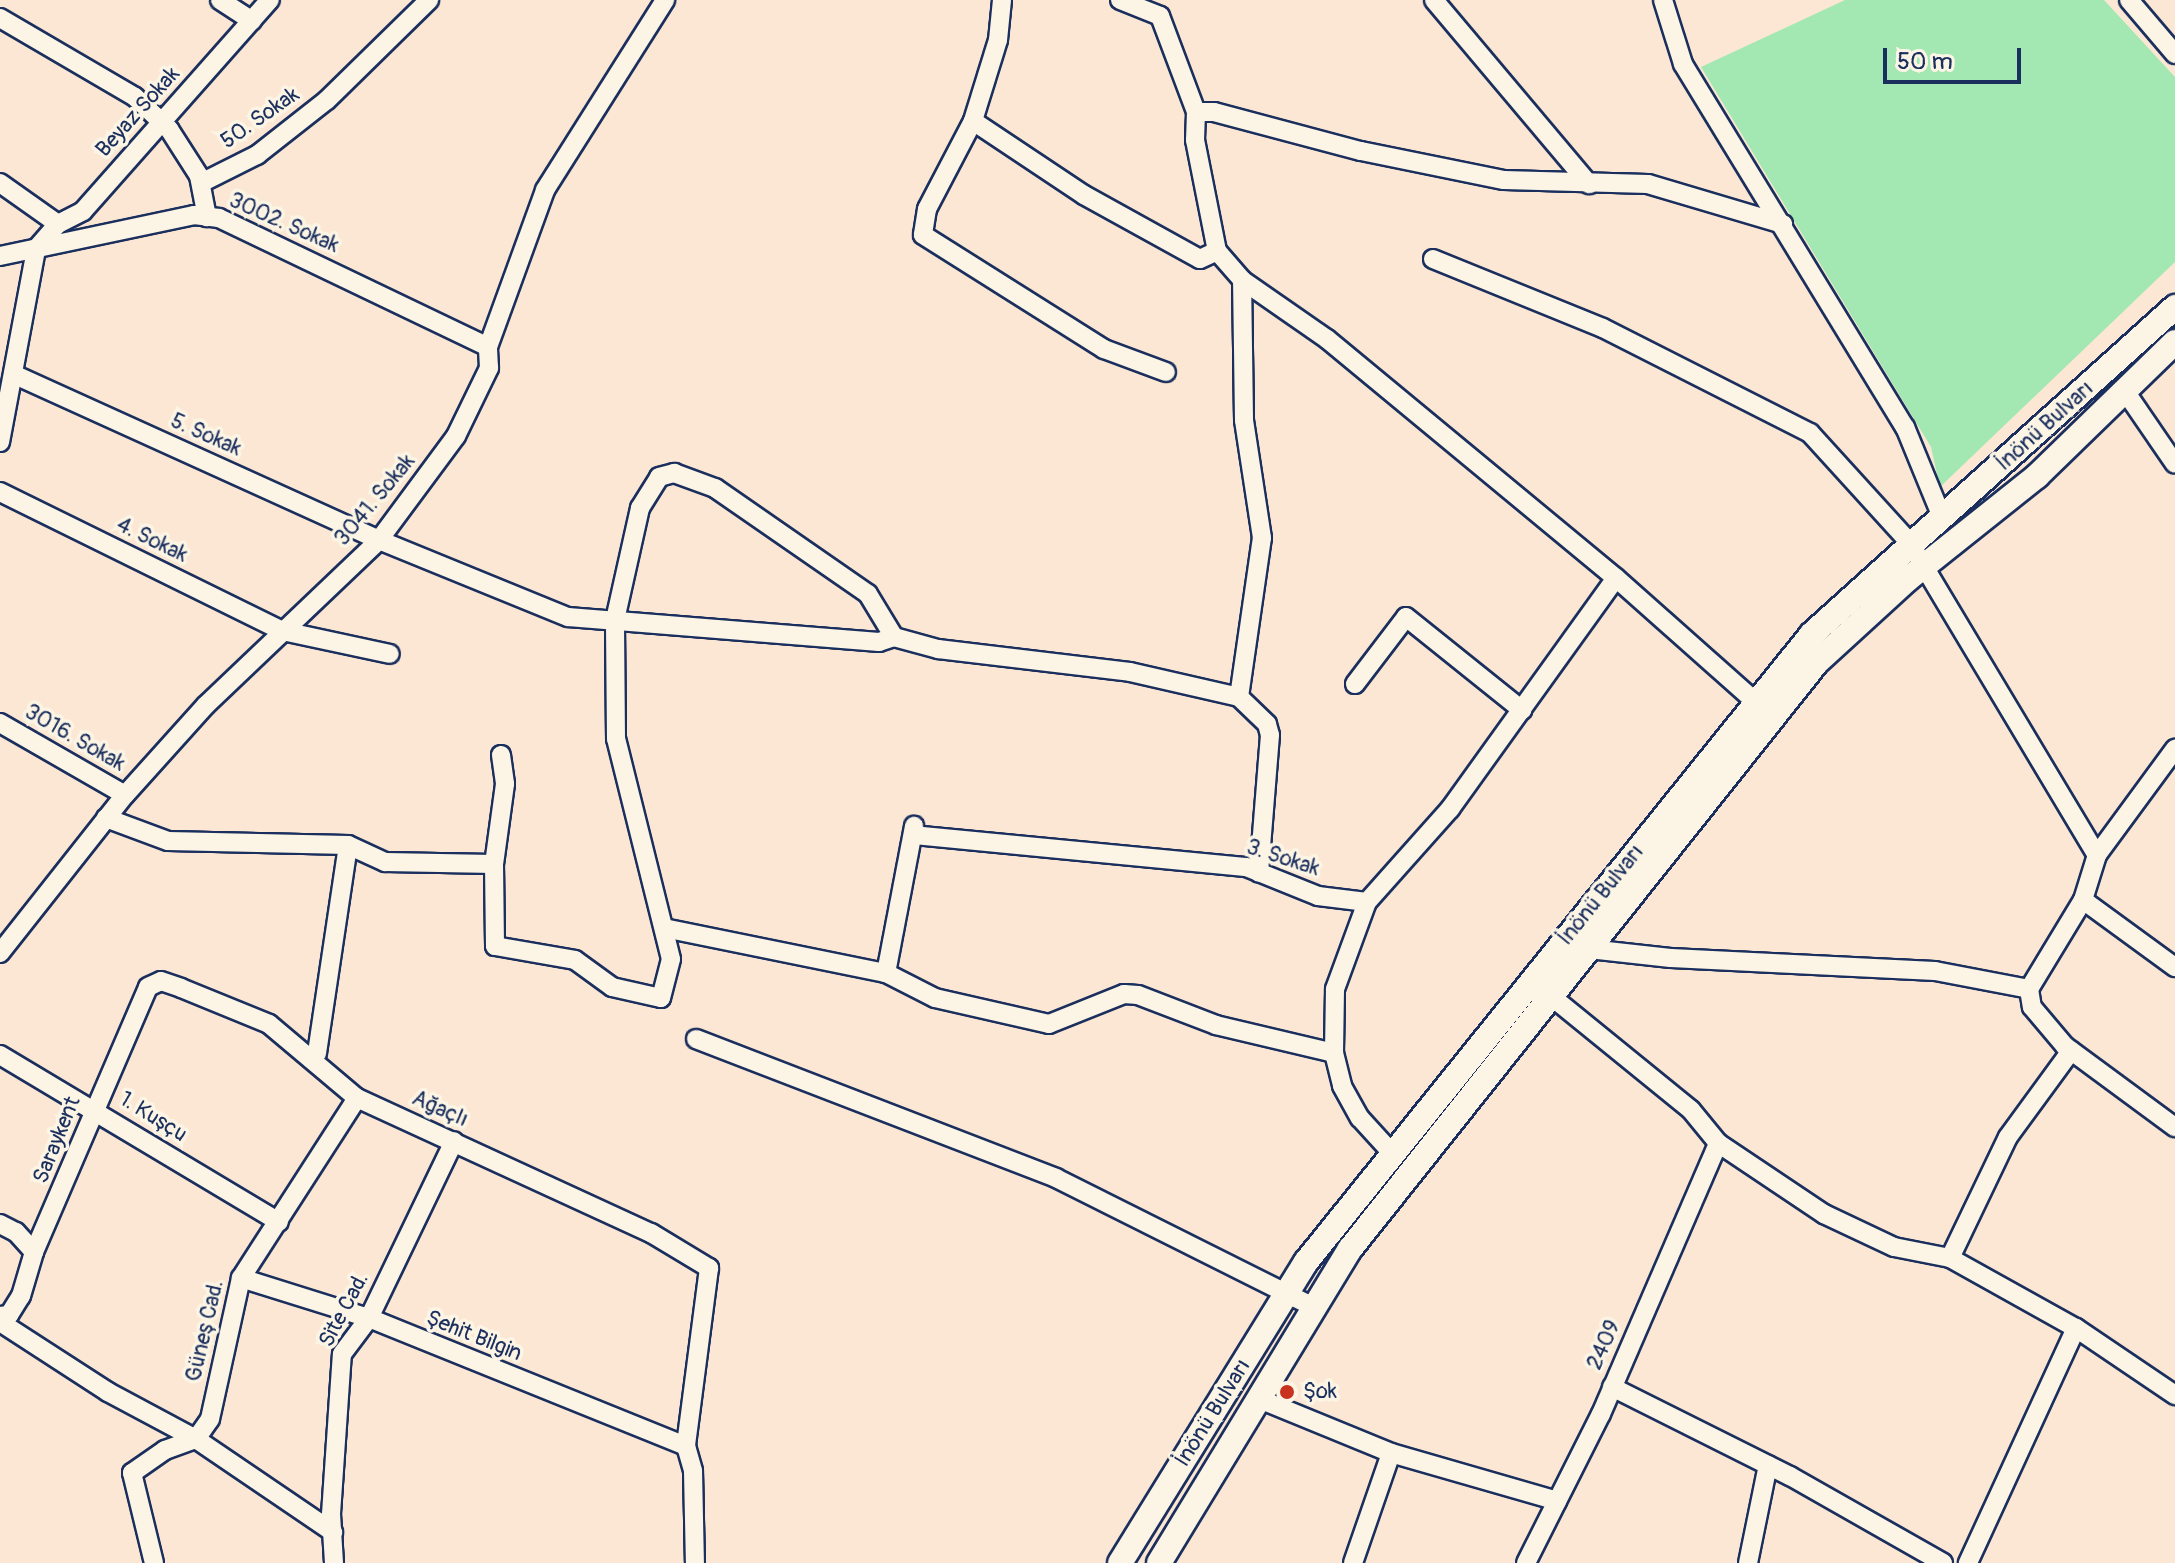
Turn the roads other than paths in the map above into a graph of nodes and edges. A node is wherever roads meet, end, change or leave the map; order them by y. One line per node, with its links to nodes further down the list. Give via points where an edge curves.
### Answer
1 (220, 0): 11 (street)
2 (270, 0): 11 (street, Beyaz Sokak)
3 (429, 0): 17 (street, 50. Sokak, via 327,100 257,155)
4 (665, 0): 29 (street, 3041. Sokak, via 545,190)
5 (1002, 0): 14 (street, via 998,40)
6 (1120, 0): 13 (street, via 1160,16)
7 (1434, 0): 18 (street)
8 (1663, 0): 21 (street, via 1683,64)
9 (2129, 0): 12 (street)
10 (0, 18): 15 (street, via 135,97)
11 (252, 21): 15 (street, Beyaz Sokak)
12 (2175, 54)
13 (1196, 112): 18 (street, via 1504,180); 23 (street, via 1195,140)
14 (973, 121): 23 (street, via 1084,195 1200,259); 30 (street, via 927,209 923,235 1104,349)
15 (162, 122): 17 (street, via 179,137); 20 (street, Beyaz Sokak, via 83,211)
16 (0, 183): 20 (street)
17 (201, 183): 19 (street)
18 (1589, 184): 21 (street, via 1648,184)
19 (207, 217): 22 (street, 3002. Sokak, via 194,215); 29 (street, 3002. Sokak)
20 (58, 224): 22 (street, Beyaz Sokak)
21 (1783, 224): 36 (street, via 1905,427)
22 (36, 249): 24 (street, 3002. Sokak); 31 (street)
23 (1217, 251): 26 (street)
24 (0, 256)
25 (1433, 259): 38 (street, via 1603,328 1810,433)
26 (1242, 280): 40 (street, via 1327,339); 46 (street, via 1244,420 1262,538)
27 (2175, 307): 36 (main road, İnönü Bulvarı)
28 (2175, 342): 32 (main road, İnönü Bulvarı)
29 (488, 347): 37 (street, 3041. Sokak, via 489,368 456,436)
30 (1166, 372)
31 (13, 374): 33 (street); 37 (street, 5. Sokak)
32 (2125, 391): 34 (street); 39 (main road, İnönü Bulvarı, via 2037,476)
33 (0, 442)
34 (2175, 464)
35 (0, 492): 42 (street, 4. Sokak)
36 (1942, 517): 38 (main road, İnönü Bulvarı)
37 (379, 540): 41 (street, 5. Sokak, via 568,617); 42 (street, 3041. Sokak)
38 (1910, 543): 39 (street); 47 (main road, İnönü Bulvarı, via 1812,634)
39 (1925, 566): 55 (street); 61 (main road, İnönü Bulvarı, via 1817,662)
40 (1616, 578): 47 (street); 48 (street)
41 (615, 620): 43 (street, 5. Sokak, via 879,642); 43 (street, via 640,508 659,477 674,473 715,488 868,594); 60 (street, via 616,739)
42 (283, 631): 44 (street, 4. Sokak); 52 (street, 3041. Sokak, via 206,705)
43 (894, 637): 46 (street, 5. Sokak, via 938,649 1130,672)
44 (390, 654)
45 (1355, 684): 48 (street, via 1406,617)
46 (1239, 697): 57 (street, via 1267,724 1270,735)
47 (1757, 703): 66 (main road, İnönü Bulvarı)
48 (1522, 710): 59 (street, via 1450,809)
49 (0, 723): 52 (street, 3016. Sokak)
50 (2175, 749): 55 (street)
51 (501, 755): 56 (street, via 505,784)
52 (125, 795): 53 (street, 3041. Sokak)
53 (106, 818): 54 (street, via 168,841); 62 (street, 3041. Sokak)
54 (348, 845): 56 (street, via 385,862); 73 (street, via 317,1053)
55 (2097, 855): 58 (street)
56 (494, 864): 60 (street, via 495,946 575,960 612,987 661,998 671,959)
57 (1259, 873): 59 (street, 3. Sokak, via 1318,896); 64 (street, 3. Sokak, via 914,830)
58 (2083, 900): 63 (street); 67 (street)
59 (1367, 902): 71 (street, via 1335,989)
60 (664, 928): 64 (street)
61 (1589, 949): 67 (street, via 1935,971); 68 (main road, İnönü Bulvarı)
62 (0, 953)
63 (2175, 967)
64 (886, 973): 71 (street, via 935,998 1049,1024 1124,994 1147,997 1216,1025)
65 (161, 981): 73 (street, Ağaçlı, via 269,1024); 75 (street, Saraykent, via 148,987)
66 (1531, 982): 68 (street); 79 (main road, İnönü Bulvarı)
67 (2029, 989): 70 (street, via 2044,1027)
68 (1554, 996): 78 (street, via 1691,1110); 86 (main road, İnönü Bulvarı, via 1350,1249)
69 (696, 1039): 85 (street, via 1056,1178)
70 (2071, 1051): 76 (street); 83 (street, via 2008,1137)
71 (1334, 1053): 79 (street, via 1354,1107)
72 (0, 1055): 75 (street, 1. Kuşçu)
73 (311, 1059): 74 (street, Ağaçlı)
74 (357, 1098): 77 (street, Ağaçlı); 80 (street, Güneş Cad.)
75 (96, 1109): 80 (street, 1. Kuşçu); 82 (street, Saraykent)
76 (2175, 1127)
77 (454, 1141): 87 (street, Site Cad.); 94 (street, Ağaçlı, via 651,1233 709,1268)
78 (1718, 1143): 83 (street, via 1824,1214 1894,1247); 90 (street, 2409)
79 (1391, 1152): 85 (main road, İnönü Bulvarı)
80 (279, 1222): 84 (street, Güneş Cad.)
81 (0, 1224): 82 (street)
82 (34, 1252): 88 (street, Saraykent, via 21,1296)
83 (1950, 1258): 89 (street)
84 (241, 1278): 87 (street, Şehit Bilgin); 93 (street, Güneş Cad., via 210,1419)
85 (1288, 1290): 86 (street); 103 (main road, İnönü Bulvarı)
86 (1314, 1307): 92 (main road, İnönü Bulvarı)
87 (369, 1318): 94 (street, Şehit Bilgin); 98 (street, Site Cad., via 342,1354)
88 (0, 1319): 93 (street, via 108,1392)
89 (2076, 1328): 91 (street); 108 (street)
90 (1612, 1387): 96 (street); 97 (street, 2409)
91 (2175, 1395)
92 (1257, 1398): 95 (street); 99 (main road, İnönü Bulvarı)
93 (196, 1439): 98 (street); 100 (street, via 165,1450 132,1473)
94 (686, 1446): 102 (street, via 693,1471)
95 (1391, 1453): 97 (street); 104 (street)
96 (1768, 1465): 106 (street); 107 (street)
97 (1557, 1501): 105 (street, 2409)
98 (333, 1532): 101 (street, Site Cad.)
99 (1166, 1562)
100 (154, 1563)
101 (334, 1563)
102 (695, 1563)
103 (1120, 1563)
104 (1353, 1563)
105 (1526, 1563)
106 (1748, 1563)
107 (1943, 1563)
108 (1968, 1563)

